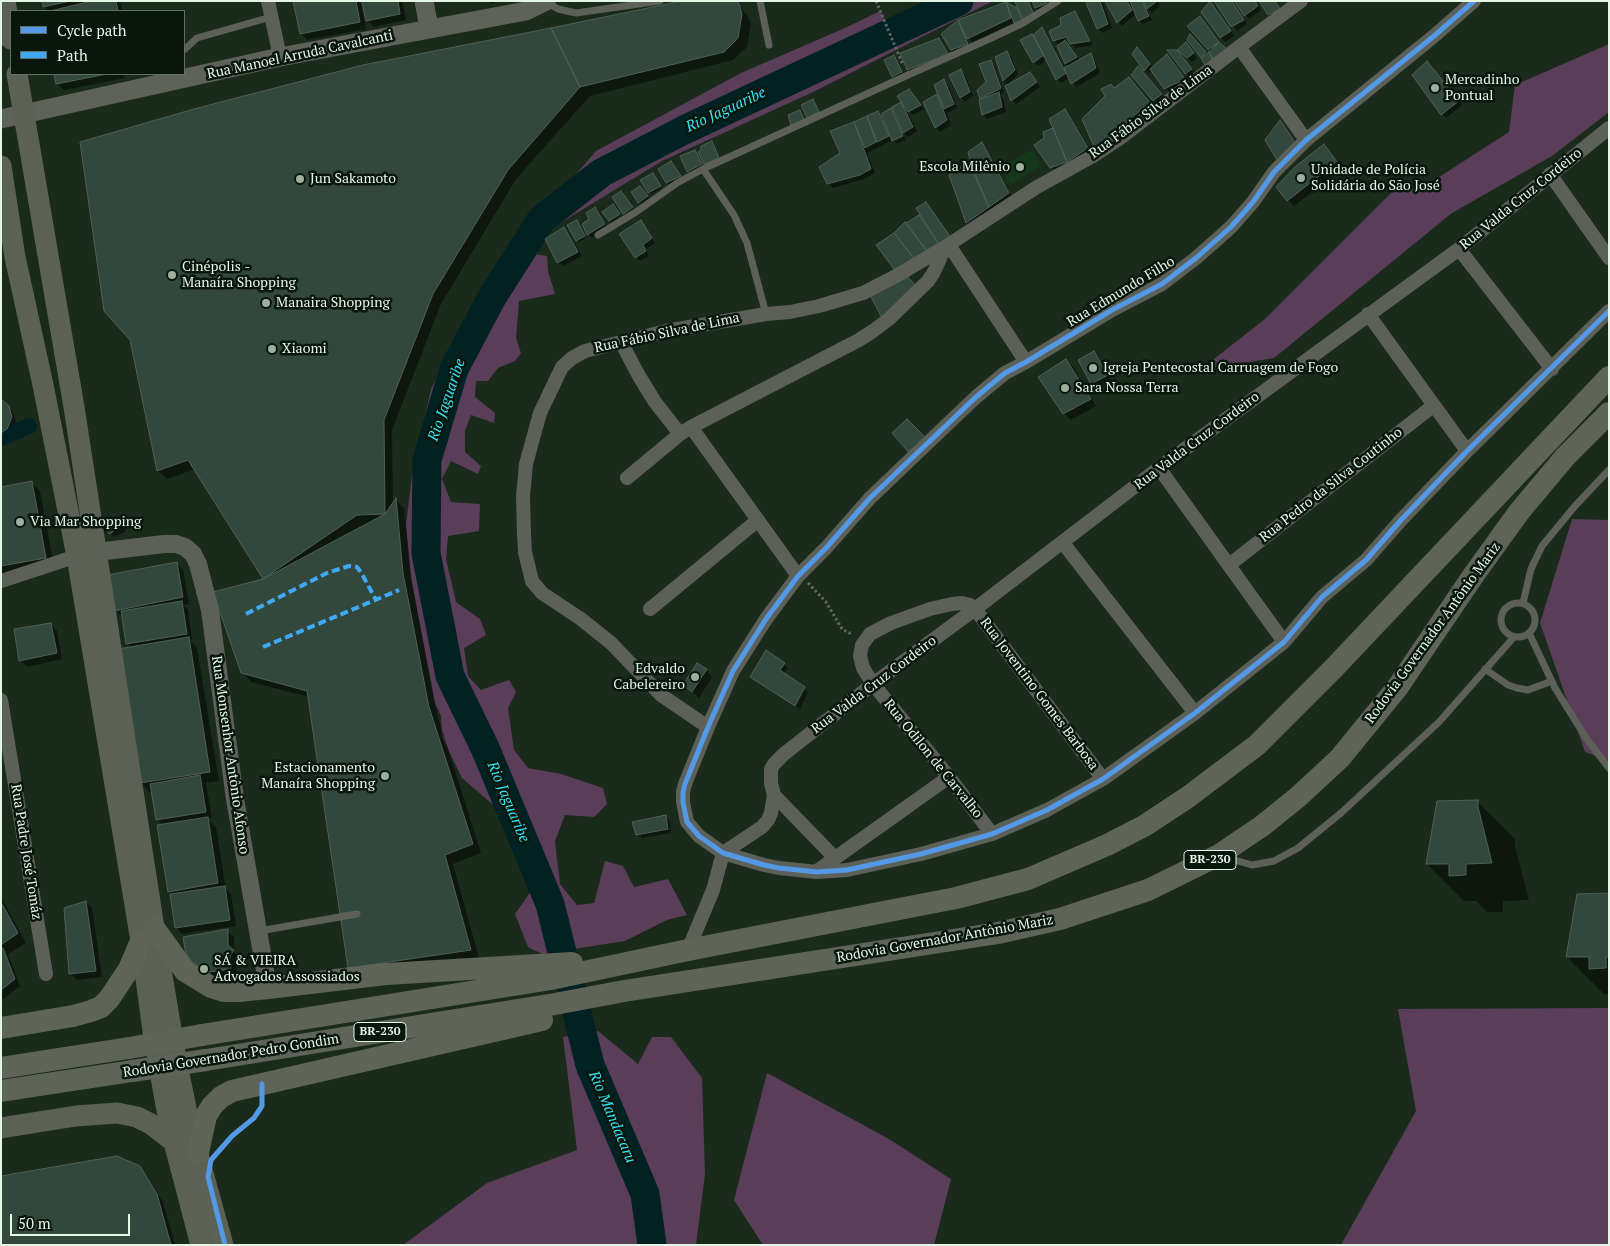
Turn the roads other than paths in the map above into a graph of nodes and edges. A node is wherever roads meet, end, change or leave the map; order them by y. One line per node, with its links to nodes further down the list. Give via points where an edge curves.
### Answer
1 (5, 1): 12 (main road)
2 (268, 1): 10 (street)
3 (424, 1): 11 (main road)
4 (546, 1): 5 (lane, via 558,9 576,13); 11 (main road, Rua Manoel Arruda Cavalcanti, via 526,11)
5 (660, 1)
6 (760, 1): 13 (lane)
7 (1058, 1): 24 (lane, via 994,37)
8 (1301, 1): 14 (street, Rua Fábio Silva de Lima)
9 (1474, 1): 22 (street, Rua Edmundo Filho)
10 (272, 17): 15 (lane, via 196,38); 16 (street)
11 (430, 28): 16 (main road, Rua Manoel Arruda Cavalcanti)
12 (10, 33)
13 (769, 45)
14 (1239, 47): 22 (street); 27 (street, Rua Fábio Silva de Lima, via 1119,139)
15 (185, 49)
16 (280, 57): 18 (main road, Rua Manoel Arruda Cavalcanti)
17 (17, 75): 19 (main road)
18 (184, 76): 19 (main road, Rua Manoel Arruda Cavalcanti)
19 (23, 116): 20 (main road, Rua Manoel Arruda Cavalcanti); 48 (main road, via 62,332)
20 (1, 120)
21 (1609, 128): 25 (street, Rua Valda Cruz Cordeiro)
22 (1306, 140): 34 (street, Rua Edmundo Filho, via 1274,172 1230,227 1196,258 1162,284)
23 (1, 166): 48 (main road, via 43,385)
24 (703, 170): 26 (lane); 31 (lane, via 734,215 747,244)
25 (1550, 174): 28 (street, Rua Valda Cruz Cordeiro); 29 (street)
26 (598, 236)
27 (947, 246): 31 (street, Rua Fábio Silva de Lima, via 863,294 790,312); 34 (street); 39 (street, via 928,281 889,320 859,340)
28 (1459, 249): 32 (street, Rua Valda Cruz Cordeiro); 35 (street)
29 (1609, 258)
30 (1609, 311): 35 (street, Rua Edmundo Filho)
31 (766, 314): 33 (street, Rua Fábio Silva de Lima)
32 (1368, 314): 37 (street); 42 (street, Rua Valda Cruz Cordeiro)
33 (622, 342): 39 (street, via 647,389); 63 (street, Rua Fábio Silva de Lima, via 585,350 572,358 556,376 540,413 531,440 523,496 528,568 542,593 581,619 661,695)
34 (1026, 362): 50 (street, Rua Edmundo Filho, via 976,397 870,498)
35 (1552, 368): 41 (street, Rua Edmundo Filho)
36 (1609, 377): 76 (highway, via 1333,670 1257,745 1144,826 1028,879 956,898)
37 (1433, 406): 41 (street); 49 (street, Rua Pedro da Silva Coutinho)
38 (1609, 413): 45 (highway, Rodovia Governador Antônio Mariz / BR-230, via 1565,457)
39 (685, 430): 44 (street); 46 (street)
40 (1609, 432): 45 (highway, via 1539,499)
41 (1467, 451): 57 (street, Rua Edmundo Filho, via 1366,560 1322,597)
42 (1159, 468): 47 (street, Rua Valda Cruz Cordeiro); 49 (street)
43 (1609, 470): 52 (lane, via 1542,546 1531,569)
44 (627, 478)
45 (1519, 512): 70 (highway, Rodovia Governador Antônio Mariz / BR-230, via 1397,688 1340,758 1262,826)
46 (758, 520): 50 (street); 53 (street)
47 (1063, 543): 54 (street, Rua Valda Cruz Cordeiro); 62 (street)
48 (87, 554): 51 (street); 74 (street, Rua Monsenhor Antônio Afonso, via 176,544 193,554 198,564 210,610 235,799); 75 (main road)
49 (1229, 565): 57 (street)
50 (798, 576): 63 (street, Rua Edmundo Filho, via 766,619 734,671)
51 (1, 581)
52 (1523, 603): 55 (lane, via 1534,613 1533,629); 56 (lane, via 1509,606 1502,613 1501,623)
53 (650, 609)
54 (975, 609): 60 (street, Rua Valda Cruz Cordeiro); 60 (street, Rua Odilon de Carvalho, via 962,603 939,606 870,634 862,645 860,656); 66 (street, Rua Joventino Gomes Barbosa)
55 (1529, 633): 56 (lane); 59 (lane)
56 (1514, 637): 58 (lane)
57 (1284, 642): 62 (street, Rua Edmundo Filho)
58 (1485, 670): 59 (lane, via 1508,685 1528,690); 70 (lane, via 1439,722 1298,848 1274,860 1252,865)
59 (1552, 681): 64 (lane, via 1586,738)
60 (873, 684): 65 (street, Rua Odilon de Carvalho); 67 (street, Rua Valda Cruz Cordeiro, via 774,764 771,770)
61 (1, 700): 78 (street, Rua Padre José Tomáz)
62 (1195, 714): 66 (street, Rua Edmundo Filho)
63 (708, 726): 69 (street, Rua Edmundo Filho, via 683,792 683,802 692,828)
64 (1609, 768)
65 (949, 777): 68 (street, Rua Odilon de Carvalho); 71 (street)
66 (1103, 779): 68 (street, Rua Edmundo Filho, via 1047,810)
67 (774, 795): 69 (street, via 765,824); 71 (street)
68 (992, 834): 72 (street, Rua Edmundo Filho, via 869,866)
69 (723, 853): 72 (street, Rua Edmundo Filho, via 771,867); 76 (street, via 713,890)
70 (1219, 855): 80 (highway, Rodovia Governador Antônio Mariz / BR-230, via 1148,890 1060,919 998,933 668,985)
71 (835, 858): 72 (street)
72 (817, 872)
73 (357, 914): 74 (lane)
74 (258, 931): 79 (street, Rua Monsenhor Antônio Afonso)
75 (148, 935): 79 (highway, via 185,971 210,987 224,991); 83 (highway, via 129,969 101,1006 73,1016); 84 (main road)
76 (688, 950): 77 (highway)
77 (556, 973): 79 (highway, via 386,974); 85 (highway, Rodovia Governador Pedro Gondim / BR-230, bridge)
78 (46, 974)
79 (268, 988)
80 (624, 996): 81 (highway, Rodovia Governador Antônio Mariz / BR-230); 82 (highway)
81 (578, 1000): 82 (highway, Rodovia Governador Pedro Gondim / BR-230)
82 (556, 1010): 86 (highway, Rodovia Governador Pedro Gondim / BR-230, bridge); 89 (highway, via 232,1091 221,1096 206,1116)
83 (1, 1028)
84 (167, 1060): 88 (main road); 89 (main road)
85 (1, 1068)
86 (1, 1092)
87 (1, 1128): 88 (main road, via 117,1113 151,1124)
88 (174, 1142): 90 (main road)
89 (198, 1152): 91 (main road)
90 (201, 1245)
91 (223, 1245)

